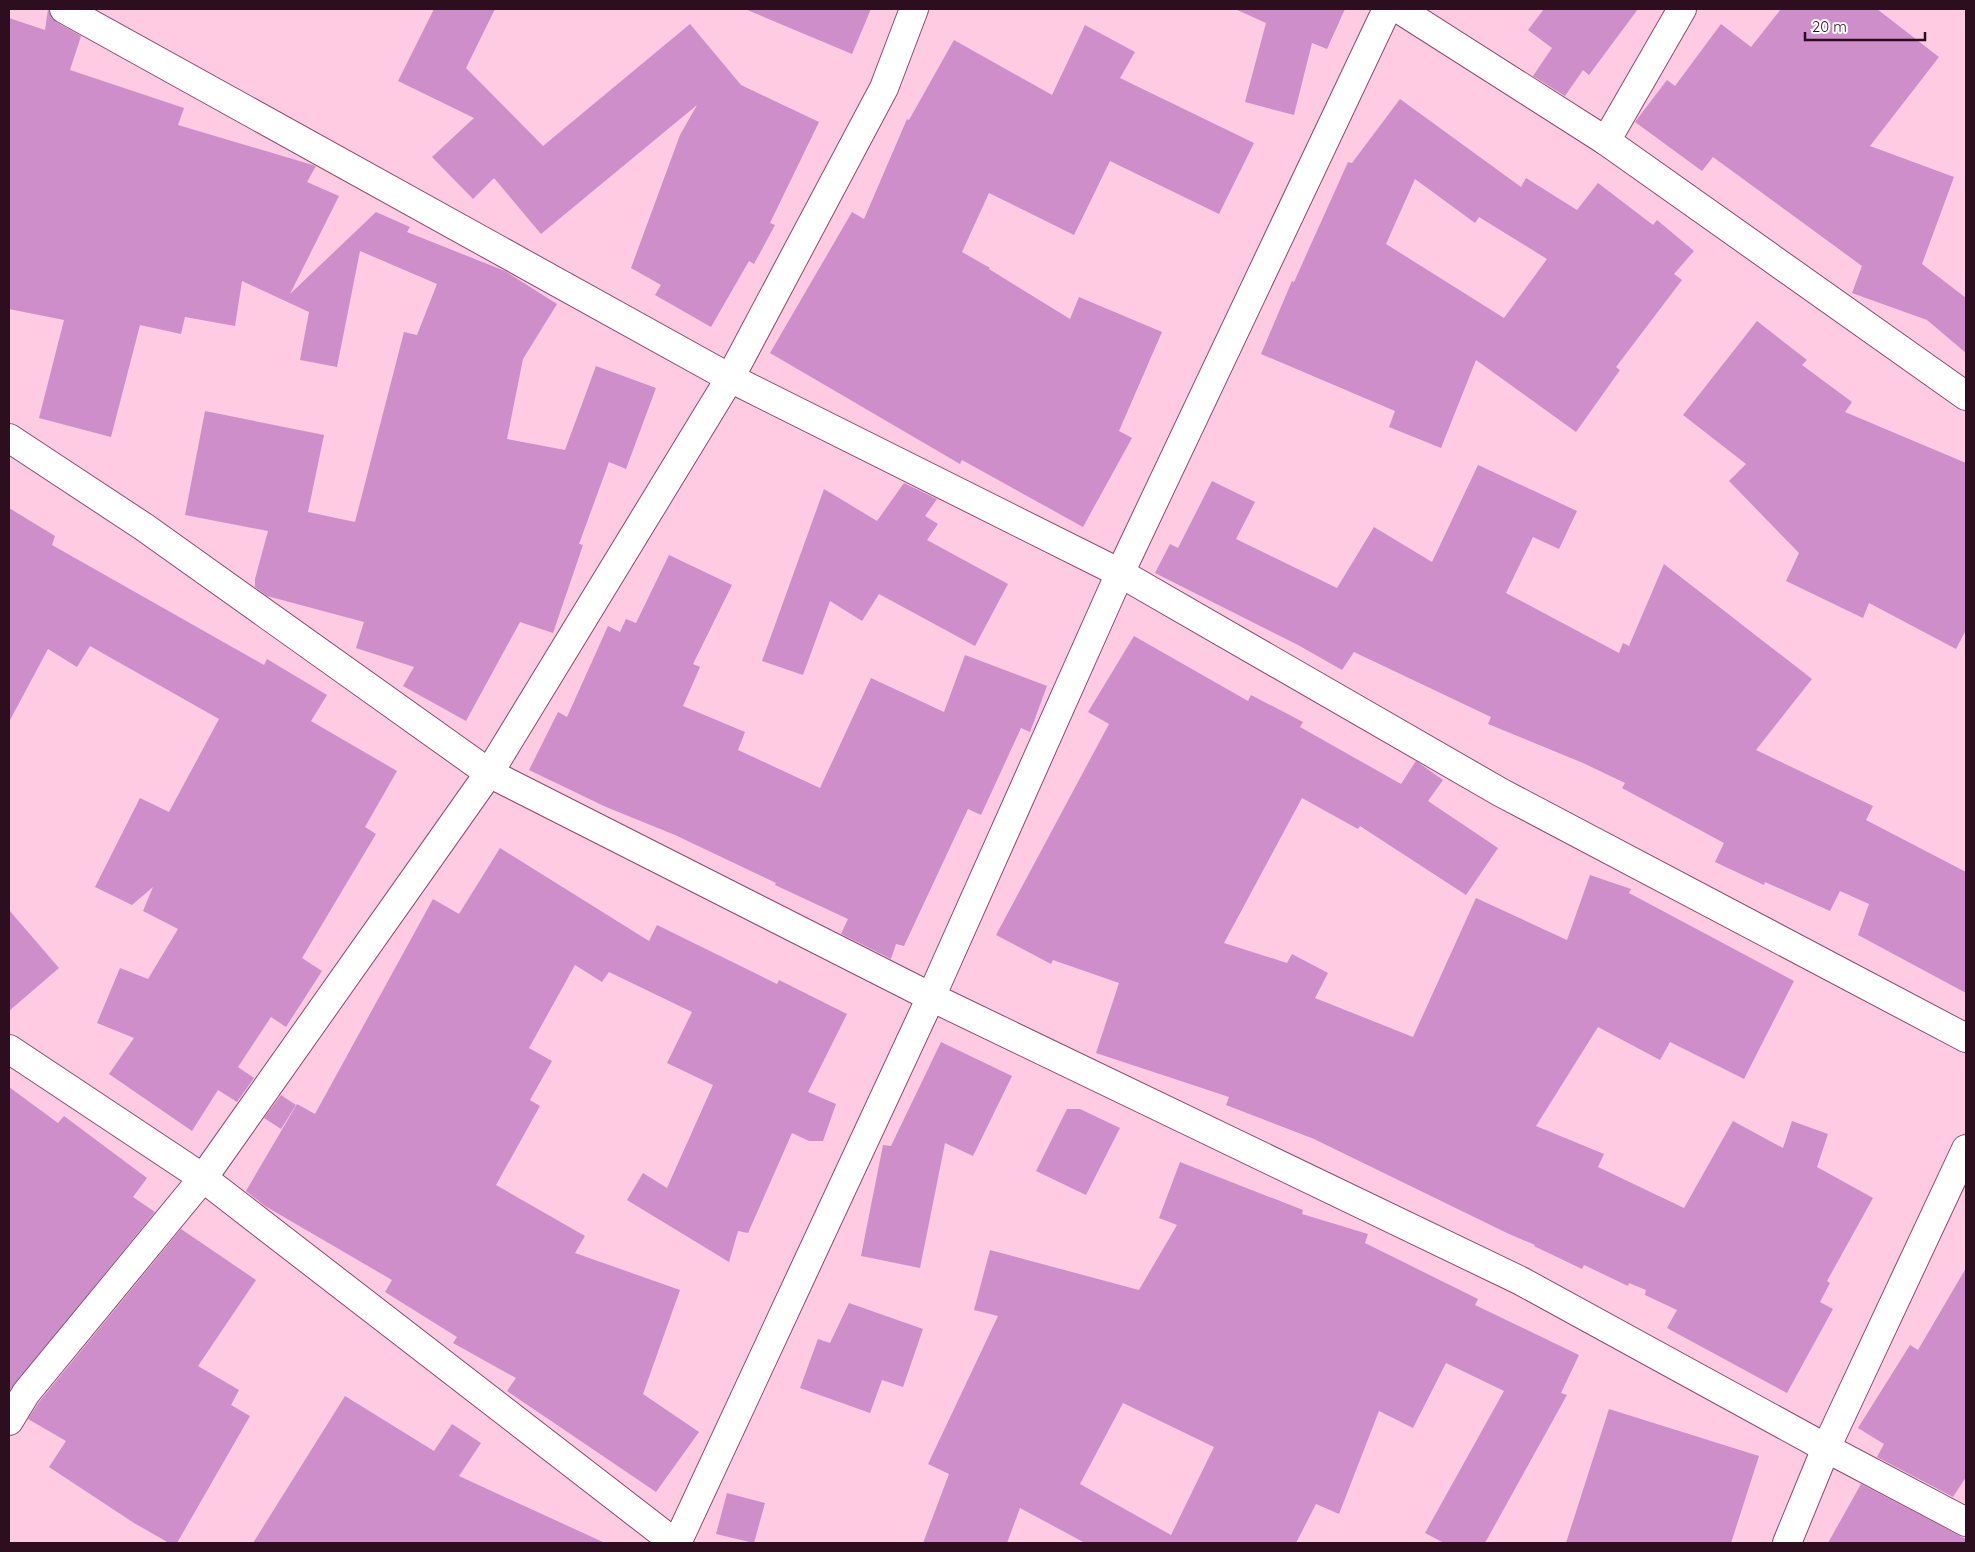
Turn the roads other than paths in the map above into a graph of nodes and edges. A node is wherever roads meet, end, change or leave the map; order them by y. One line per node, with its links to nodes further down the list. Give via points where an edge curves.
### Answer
1 (64, 9): 7 (street)
2 (914, 9): 7 (street, via 884,88)
3 (1387, 9): 10 (street)
4 (1399, 9): 6 (street)
5 (1682, 9): 6 (street)
6 (1606, 141): 8 (street)
7 (730, 378): 10 (street); 11 (street)
8 (1966, 396)
9 (9, 438): 11 (street, via 144,527)
10 (1120, 573): 12 (street); 13 (street, via 1500,792)
11 (489, 773): 12 (street); 16 (street)
12 (931, 997): 18 (street, via 1521,1281); 20 (street)
13 (1966, 1038)
14 (9, 1049): 16 (street)
15 (1966, 1149): 18 (street)
16 (203, 1178): 17 (street, via 26,1393); 20 (street)
17 (9, 1421)
18 (1826, 1448): 19 (street); 21 (street)
19 (1966, 1522)
20 (676, 1543)
21 (1787, 1543)

